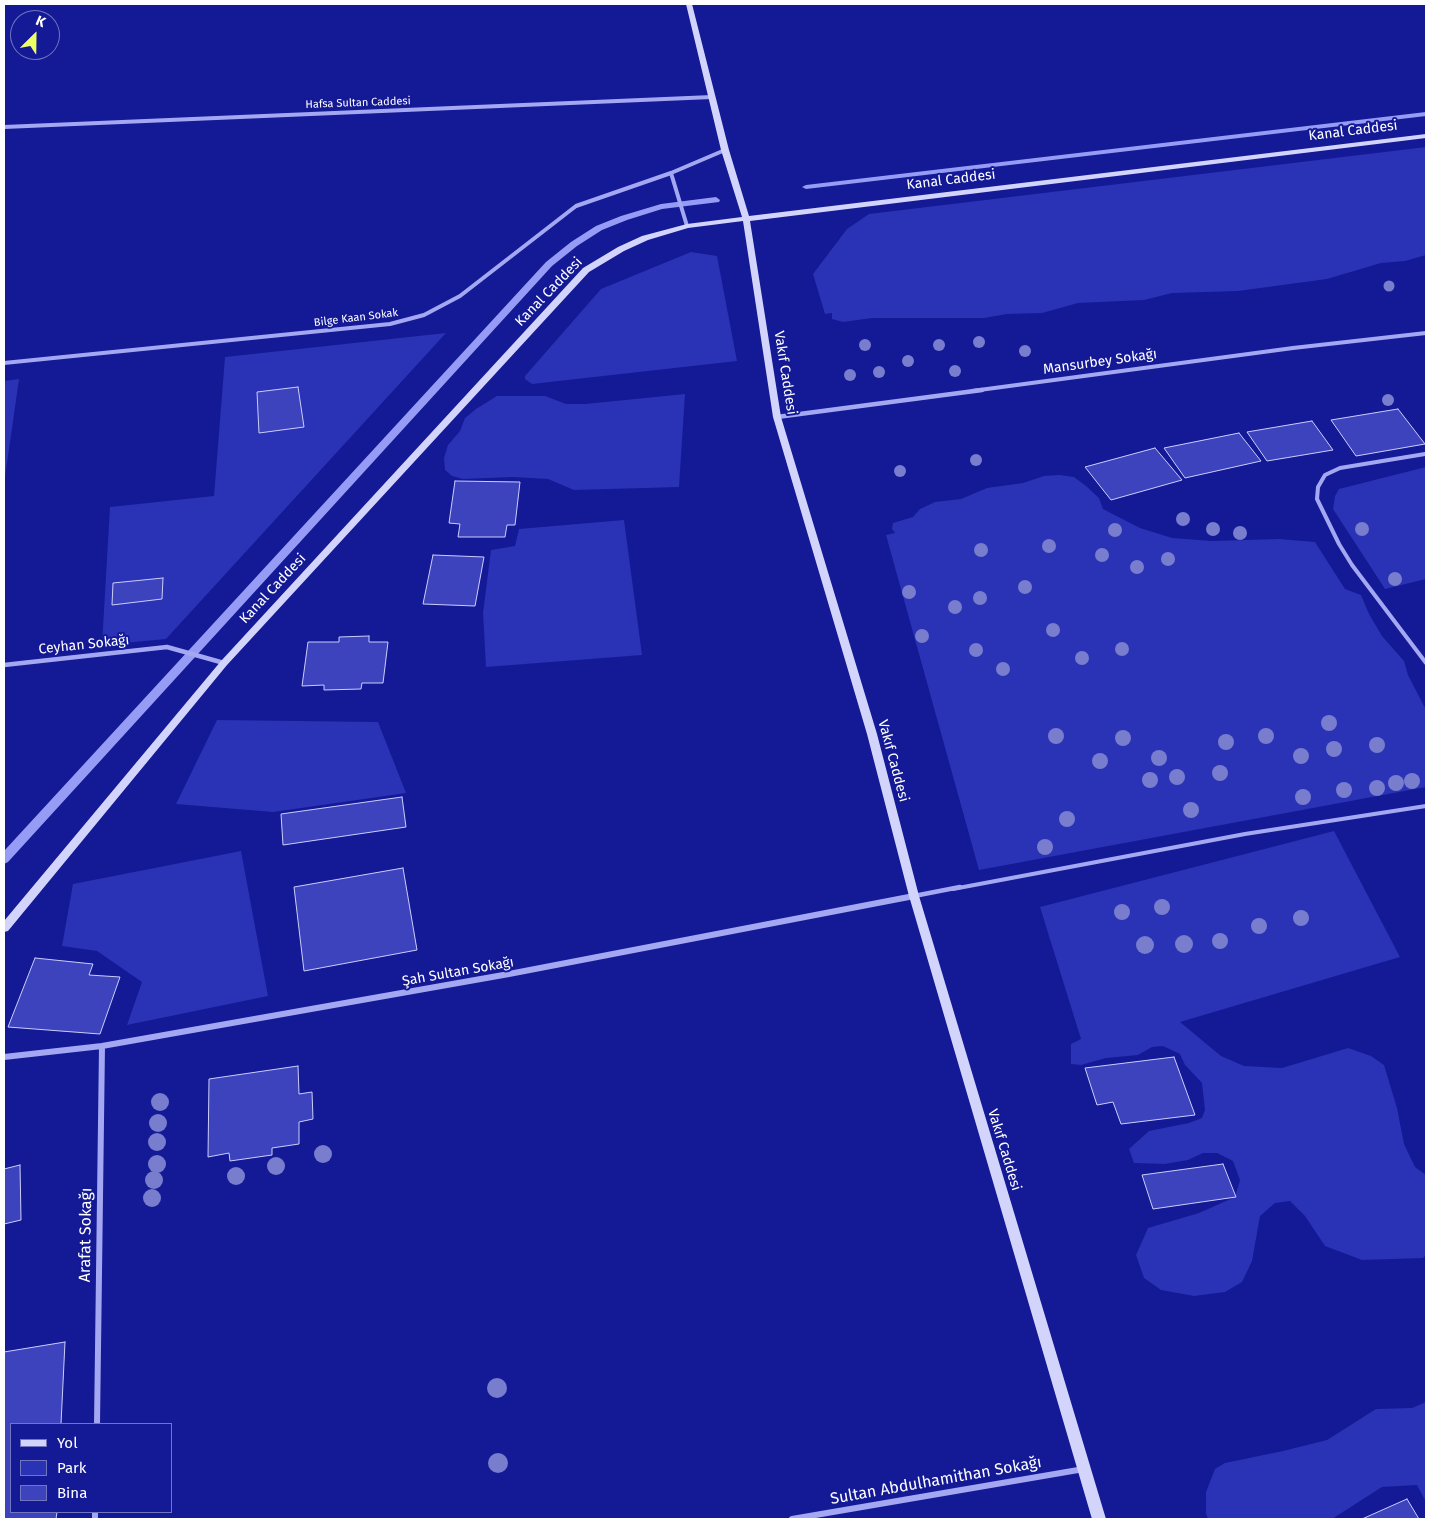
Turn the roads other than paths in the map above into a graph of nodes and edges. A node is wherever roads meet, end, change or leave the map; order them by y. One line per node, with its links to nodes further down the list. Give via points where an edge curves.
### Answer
1 (689, 4): 2 (street, Vakıf Caddesi)
2 (712, 97): 3 (street, Hafsa Sultan Caddesi); 5 (street, Vakıf Caddesi)
3 (4, 127)
4 (1426, 136): 7 (street, Kanal Caddesi)
5 (725, 150): 6 (street, Bilge Kaan Sokak); 7 (street, Vakıf Caddesi)
6 (671, 173): 8 (street); 10 (street, Bilge Kaan Sokak, via 576,206 460,296 406,321)
7 (746, 218): 8 (street, Kanal Caddesi); 11 (street, Vakıf Caddesi)
8 (686, 226): 13 (street, Kanal Caddesi, via 645,238 586,270)
9 (1426, 333): 11 (street, Mansurbey Sokağı)
10 (4, 363)
11 (777, 417): 17 (street, Vakıf Caddesi, via 872,734)
12 (1425, 454): 14 (lane, via 1340,468 1325,475 1318,487 1318,500 1352,565)
13 (224, 663): 15 (street, Ceyhan Sokağı, via 167,647); 18 (street, Kanal Caddesi)
14 (1426, 663)
15 (4, 665)
16 (1426, 806): 17 (lane, via 1245,834)
17 (914, 896): 19 (street, Şah Sultan Sokağı, via 508,974); 22 (street, Vakıf Caddesi)
18 (4, 928)
19 (102, 1046): 20 (street, Şah Sultan Sokağı); 21 (street, Arafat Sokağı)
20 (4, 1057)
21 (97, 1423)
22 (1084, 1469): 23 (street, Sultan Abdulhamithan Sokağı); 24 (street, Vakıf Caddesi)
23 (792, 1519)
24 (1099, 1519)

